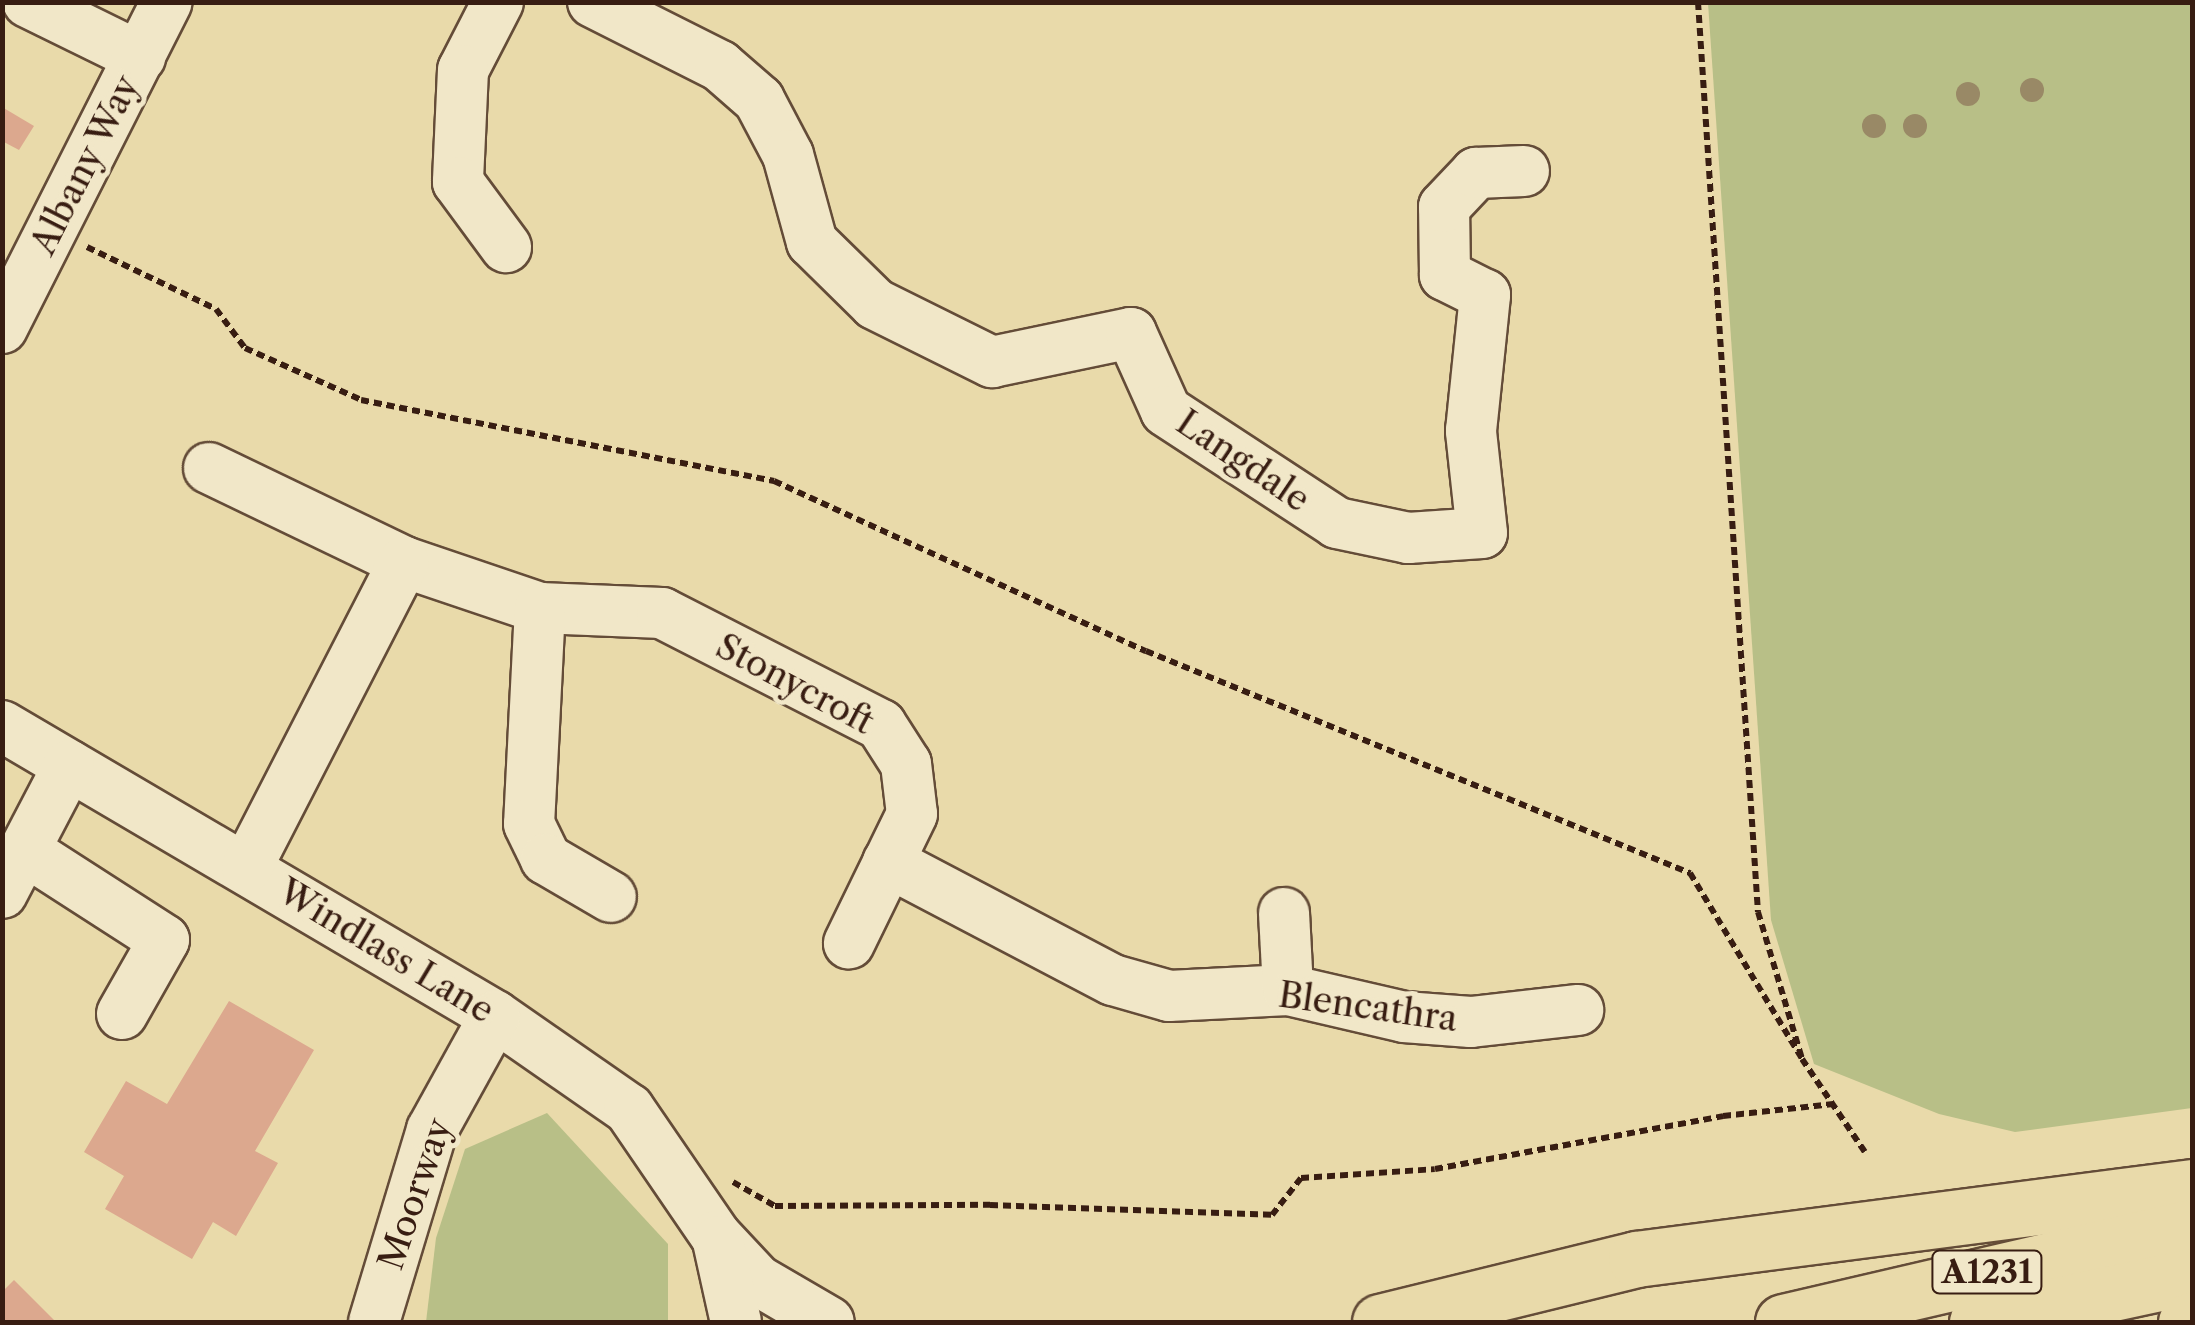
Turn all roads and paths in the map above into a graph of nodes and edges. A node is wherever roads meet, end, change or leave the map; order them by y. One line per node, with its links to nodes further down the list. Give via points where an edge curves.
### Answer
1 (28, 2): 6 (street)
2 (168, 2): 6 (street, Albany Way)
3 (498, 2): 9 (street, via 464,70 458,182)
4 (593, 2): 7 (street, Langdale, via 720,66 759,100 788,155 812,242 875,304 992,362 1131,333 1166,411 1338,523 1408,538 1482,533 1471,430 1485,296 1445,275 1444,208 1476,173)
5 (1698, 2): 26 (path, via 1758,912)
6 (140, 56): 8 (street, Albany Way)
7 (1524, 171)
8 (52, 231): 10 (street, Albany Way); 26 (path, via 216,309 245,348 362,400 774,481 1146,651 1690,873)
9 (506, 247)
10 (2, 328)
11 (209, 468): 12 (street, Stonycroft)
12 (404, 562): 13 (street, Stonycroft); 17 (street)
13 (540, 608): 16 (street, Stonycroft, via 662,614 881,725 906,764 912,814); 19 (street, via 528,824 546,859)
14 (2, 726): 15 (street, Windlass Lane)
15 (70, 765): 17 (street, Windlass Lane); 18 (street)
16 (888, 862): 21 (street, Stonycroft); 22 (street, Blencathra, via 1112,980 1169,996)
17 (247, 868): 25 (street, Windlass Lane)
18 (14, 872): 24 (street, via 164,940)
19 (612, 897)
20 (1284, 914): 22 (street)
21 (849, 943)
22 (1288, 990): 23 (street, Blencathra, via 1404,1016 1471,1022)
23 (1578, 1010)
24 (122, 1014)
25 (495, 1016): 32 (street, Windlass Lane, via 628,1109); 34 (street, Moorway, via 432,1130)
26 (1802, 1059): 27 (path)
27 (1833, 1104): 28 (path); 29 (path, via 1723,1116 1435,1169 1300,1178 1272,1215 775,1206)
28 (1866, 1152)
29 (724, 1178)
30 (2192, 1187): 37 (highway, via 1636,1260)
31 (2192, 1227): 38 (highway, A1231)
32 (716, 1236): 35 (street, Windlass Lane); 36 (street, Windlass Lane, via 758,1280)
33 (2192, 1276): 39 (highway, A1231)
34 (374, 1322)
35 (736, 1322)
36 (829, 1322)
37 (1380, 1322)
38 (1783, 1322)
39 (1976, 1322)

